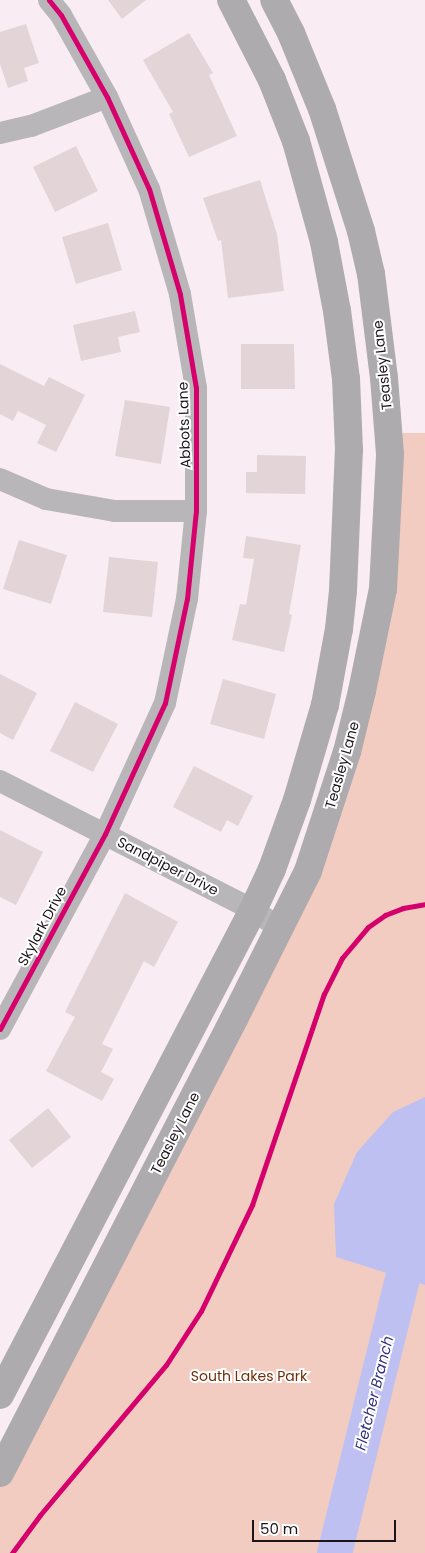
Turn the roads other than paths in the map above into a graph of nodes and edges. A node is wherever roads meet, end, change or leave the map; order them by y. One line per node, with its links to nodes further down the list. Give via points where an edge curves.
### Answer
1 (49, 0): 4 (street, Abbots Lane)
2 (231, 0): 10 (main road, via 272,80 296,141 324,242 346,379 349,450 343,591 325,705 297,800)
3 (274, 0): 11 (main road, Teasley Lane, via 322,109 361,231 376,307 390,454 383,589 362,691 335,794 308,870)
4 (107, 97): 5 (street, via 31,126); 7 (street, Abbots Lane, via 149,188 180,294 196,388)
5 (0, 133)
6 (0, 479): 7 (street, via 46,499 114,511)
7 (196, 511): 9 (street, Abbots Lane, via 187,600 165,702)
8 (0, 780): 9 (street, Sandpiper Drive)
9 (105, 834): 10 (street, Sandpiper Drive); 12 (street, Skylark Drive)
10 (253, 910): 11 (street, Sandpiper Drive); 13 (main road)
11 (280, 928): 14 (main road, Teasley Lane)
12 (0, 1029)
13 (0, 1395)
14 (0, 1473)

